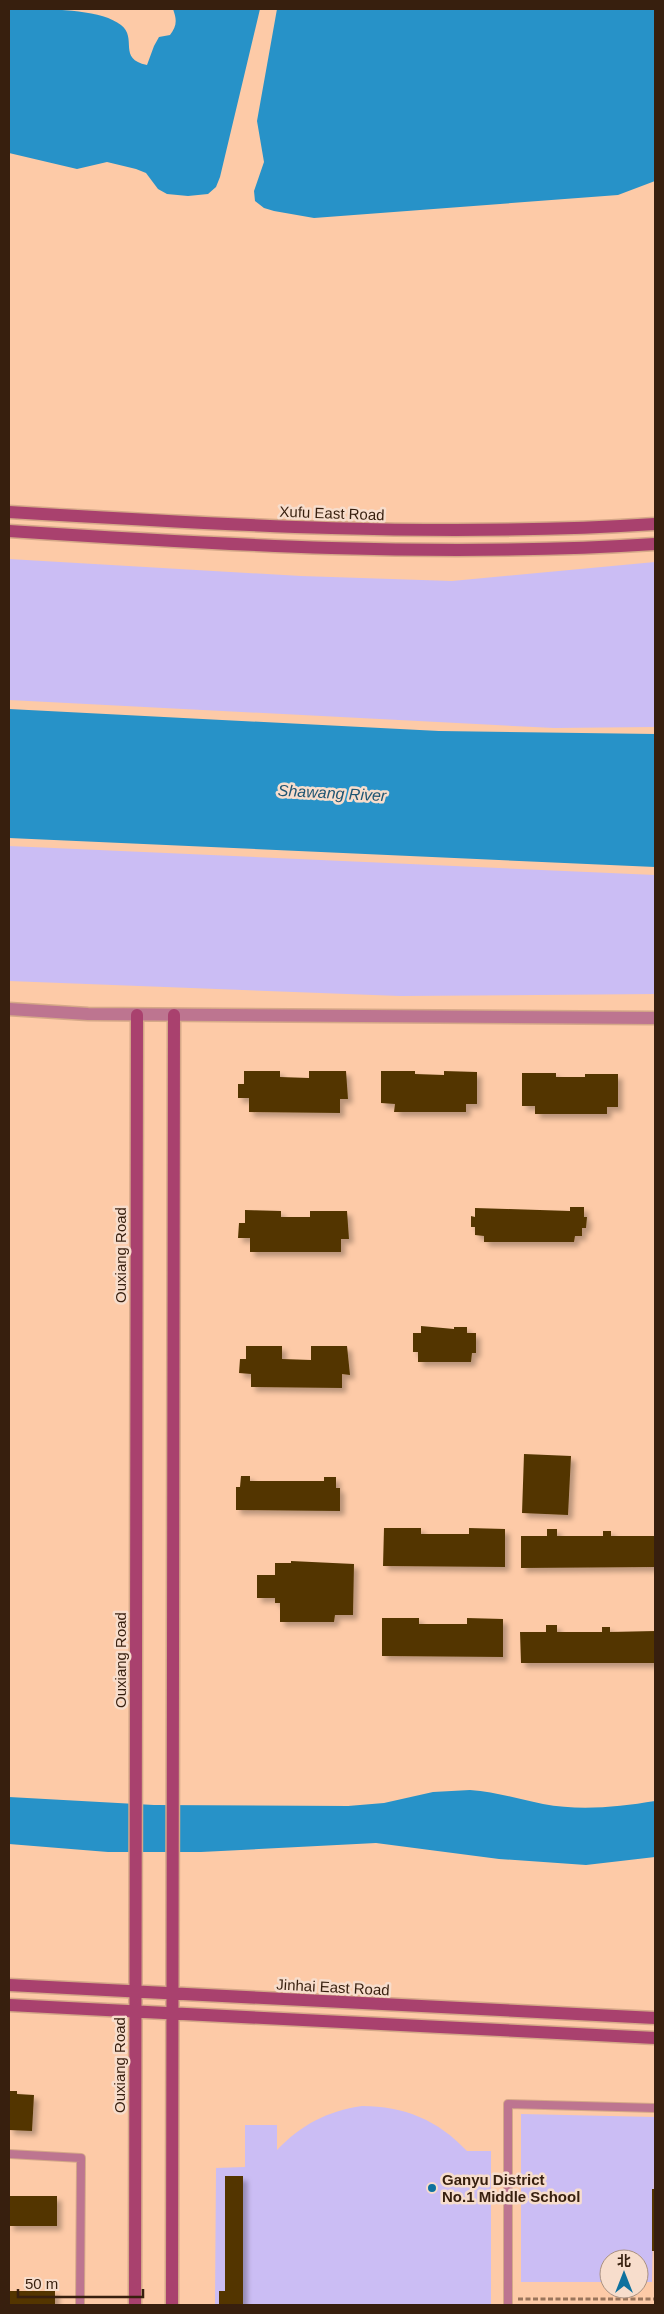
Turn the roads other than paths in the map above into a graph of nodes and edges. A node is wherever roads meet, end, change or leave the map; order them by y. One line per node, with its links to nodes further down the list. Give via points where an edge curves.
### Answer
1 (9, 512): 2 (main road, Xufu East Road, via 406,532)
2 (655, 524)
3 (9, 531): 4 (main road, via 406,551)
4 (655, 544)
5 (9, 1009): 6 (street)
6 (137, 1014): 7 (street); 10 (main road, Ouxiang Road)
7 (174, 1015): 8 (street); 11 (main road)
8 (655, 1018)
9 (9, 1985): 10 (main road, Jinhai East Road)
10 (135, 1992): 11 (main road, Jinhai East Road); 13 (main road, Ouxiang Road)
11 (173, 1994): 14 (main road); 15 (main road, Jinhai East Road)
12 (9, 2006): 13 (main road)
13 (135, 2012): 14 (main road); 21 (main road, Ouxiang Road)
14 (173, 2014): 16 (main road); 22 (main road)
15 (655, 2018)
16 (655, 2038)
17 (655, 2108): 19 (lane, via 508,2104)
18 (9, 2154): 20 (lane, via 81,2158)
19 (508, 2302)
20 (80, 2305)
21 (135, 2305)
22 (172, 2305)

